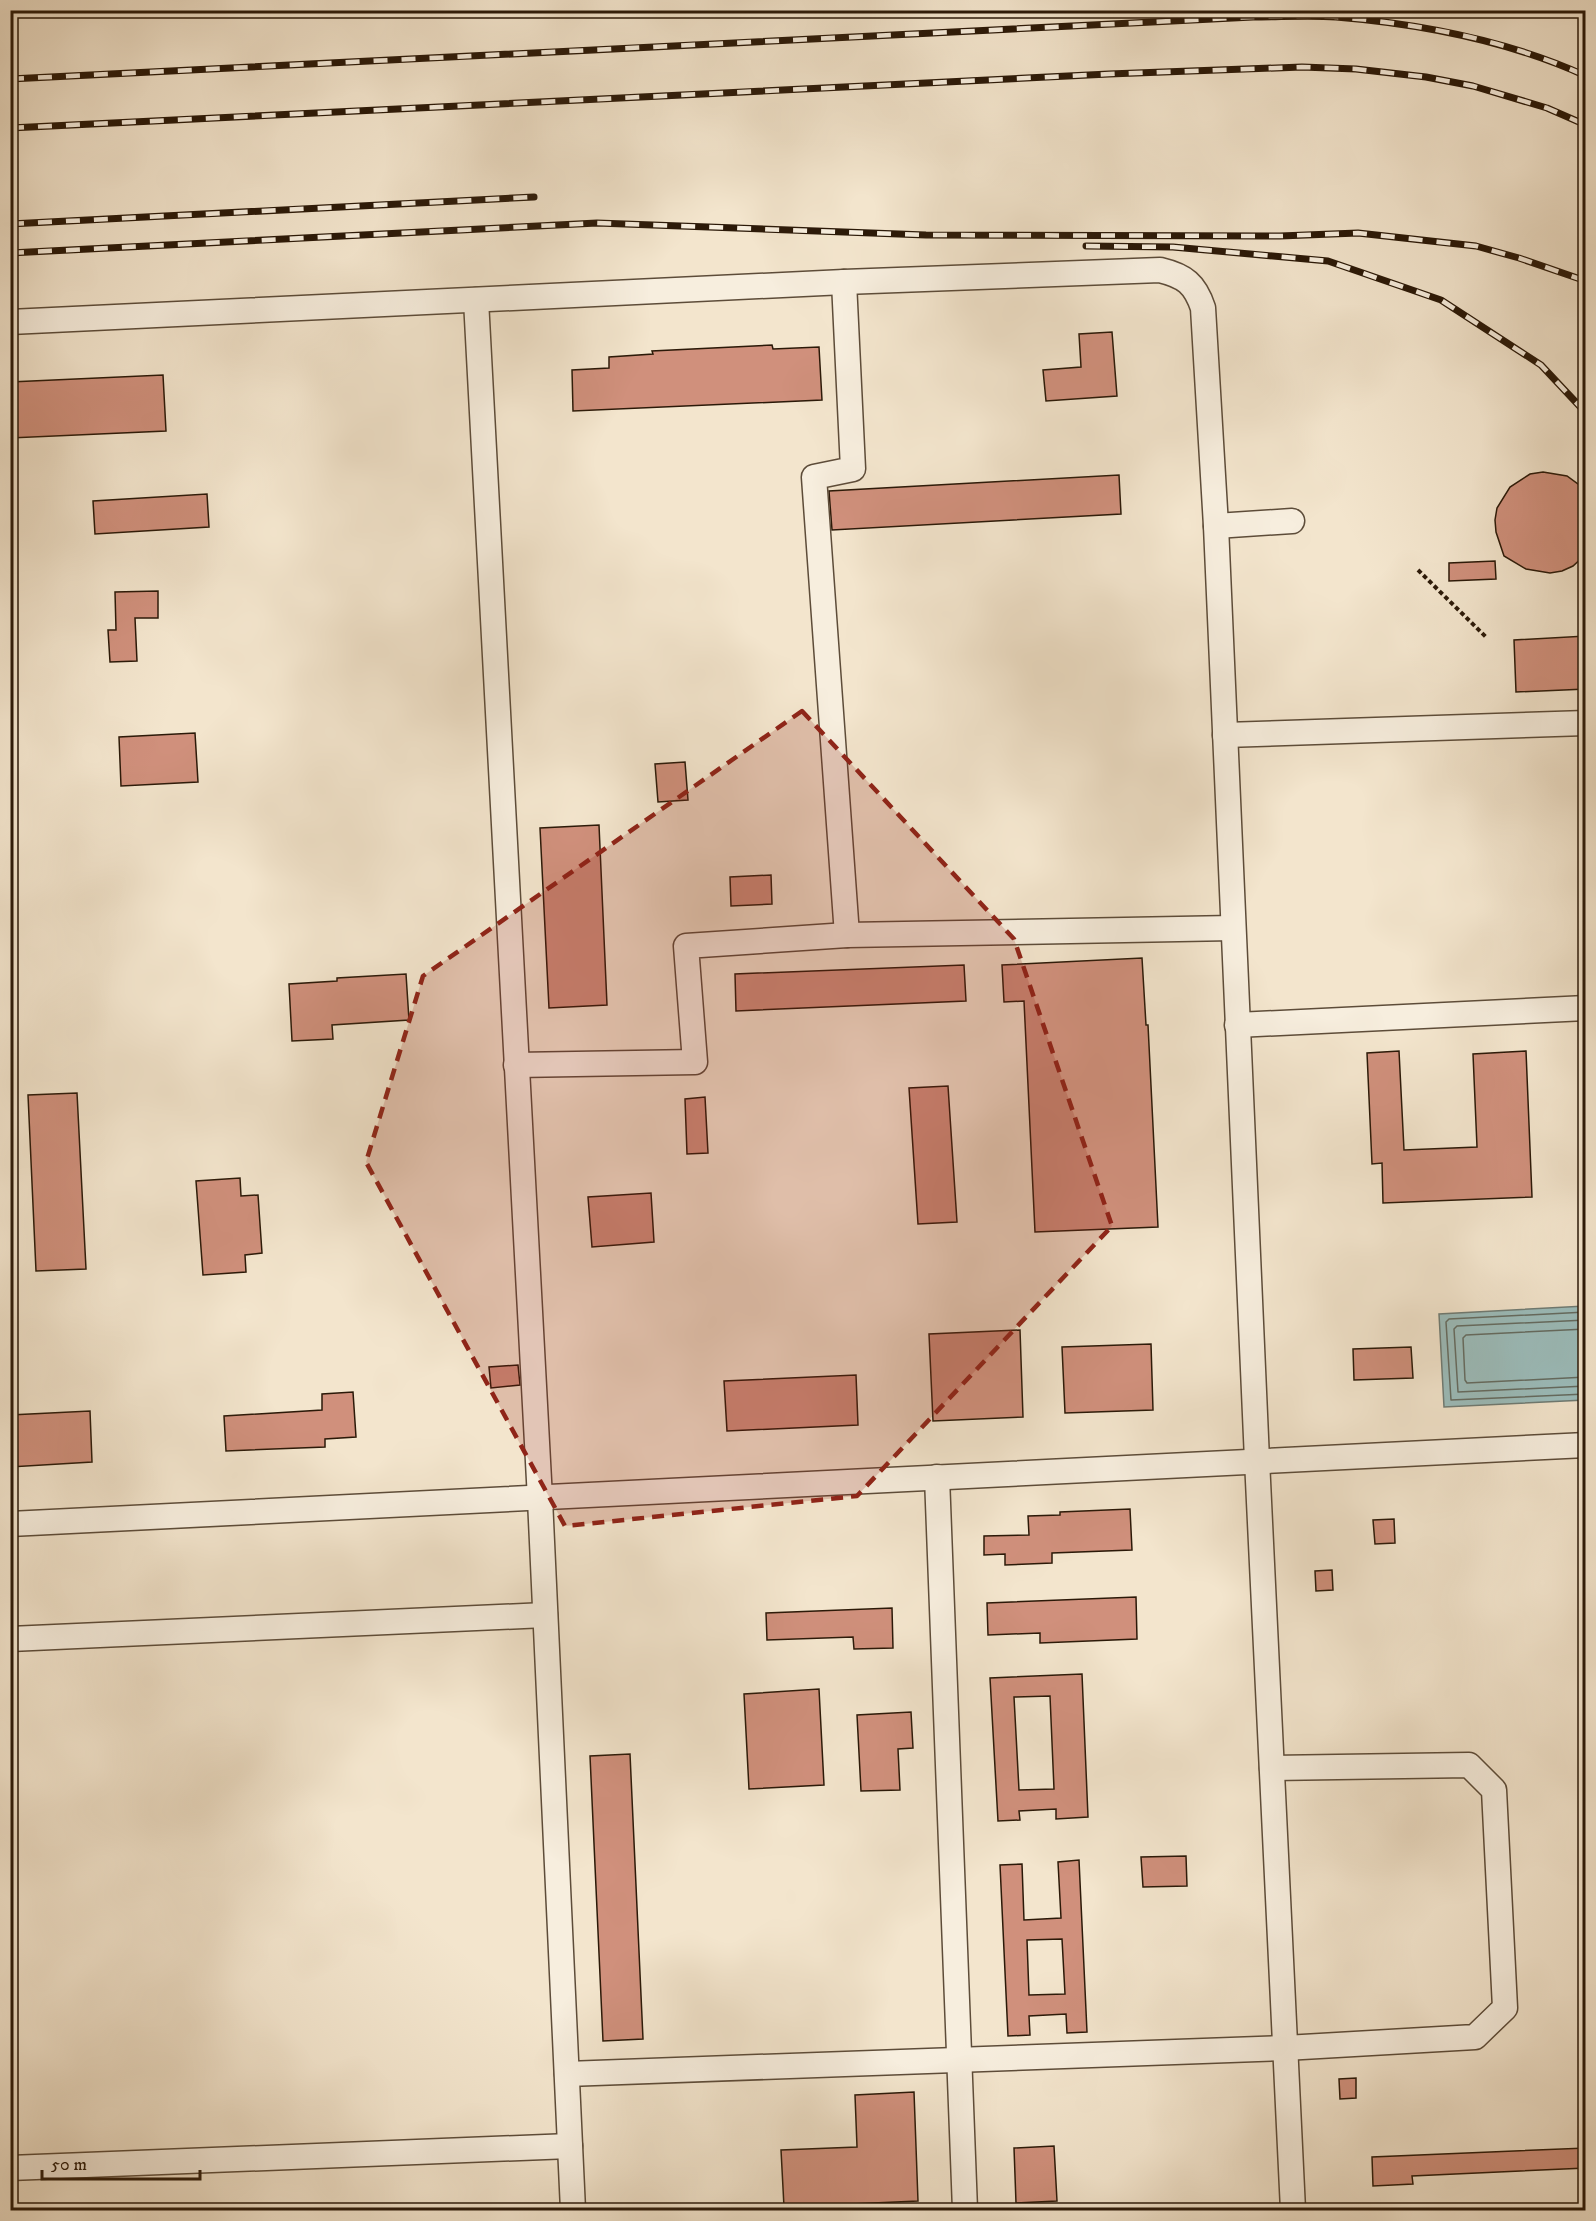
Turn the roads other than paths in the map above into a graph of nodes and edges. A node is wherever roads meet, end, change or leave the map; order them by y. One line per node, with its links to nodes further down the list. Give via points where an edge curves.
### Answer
1 (844, 282): 2 (lane); 5 (lane, via 1160,270 1189,282 1203,308); 9 (lane, via 853,469 814,477)
2 (476, 300): 3 (lane); 12 (lane)
3 (10, 322)
4 (1292, 521): 5 (lane)
5 (1216, 526): 7 (lane)
6 (1586, 723): 7 (lane)
7 (1225, 735): 8 (lane)
8 (1233, 928): 9 (lane); 11 (lane)
9 (847, 936): 12 (lane, via 686,946 695,1062)
10 (1586, 1008): 11 (lane)
11 (1238, 1025): 14 (lane)
12 (516, 1065): 16 (lane)
13 (1586, 1445): 14 (lane)
14 (1257, 1460): 15 (lane); 20 (lane)
15 (937, 1477): 16 (lane); 22 (lane)
16 (540, 1499): 17 (lane); 18 (lane)
17 (10, 1524)
18 (545, 1615): 19 (lane); 23 (lane)
19 (10, 1639)
20 (1272, 1768): 21 (lane); 21 (lane, via 1469,1765 1494,1790 1505,2008 1475,2037)
21 (1285, 2048): 22 (lane); 28 (lane)
22 (958, 2060): 23 (lane); 27 (lane)
23 (567, 2074): 24 (lane)
24 (570, 2145): 25 (lane); 26 (lane)
25 (10, 2168)
26 (573, 2211)
27 (965, 2211)
28 (1293, 2211)

